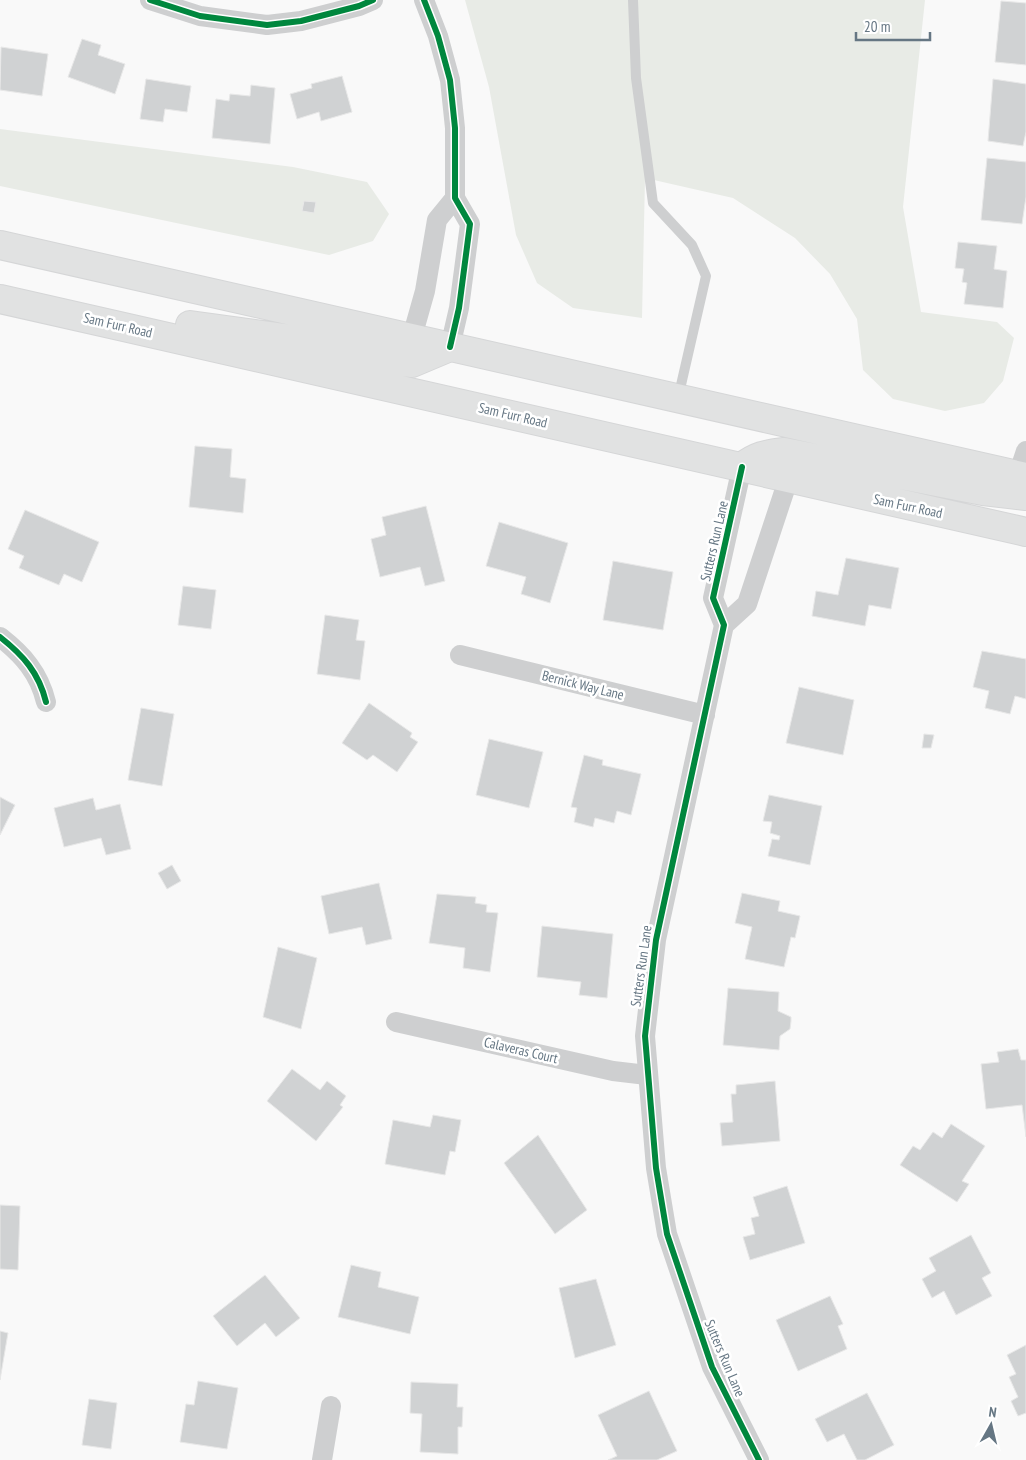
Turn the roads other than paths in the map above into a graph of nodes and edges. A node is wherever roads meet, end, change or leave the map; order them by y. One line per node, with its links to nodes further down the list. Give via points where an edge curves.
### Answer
1 (150, 0): 2 (street, via 200,16 267,25 300,21)
2 (373, 0)
3 (424, 0): 5 (street, via 450,80 455,128)
4 (633, 0): 10 (lane, via 636,78 653,203 692,245 706,276)
5 (454, 198): 8 (street, via 437,220 425,291); 9 (street, via 470,224 459,308)
6 (0, 245): 8 (main road)
7 (0, 298): 9 (main road, via 292,340 412,363); 11 (main road, Sam Furr Road)
8 (412, 338): 9 (main road)
9 (450, 347): 10 (main road)
10 (678, 399): 12 (main road)
11 (742, 467): 12 (main road, via 754,457 784,452 982,491); 13 (main road, Sam Furr Road); 15 (street, Sutters Run Lane, via 713,598)
12 (1024, 475)
13 (788, 480): 14 (main road, Sam Furr Road); 15 (street, via 747,604)
14 (1026, 532)
15 (724, 625): 19 (street, Sutters Run Lane)
16 (0, 637): 18 (street, via 28,663 41,683)
17 (460, 655): 19 (street, Bernick Way Lane)
18 (46, 702)
19 (705, 715): 21 (street, Sutters Run Lane, via 656,940 645,1036)
20 (396, 1022): 21 (street, Calaveras Court, via 613,1071)
21 (647, 1075): 24 (street, Sutters Run Lane, via 656,1168 668,1234 712,1367)
22 (331, 1406): 23 (street)
23 (322, 1460)
24 (760, 1460)

